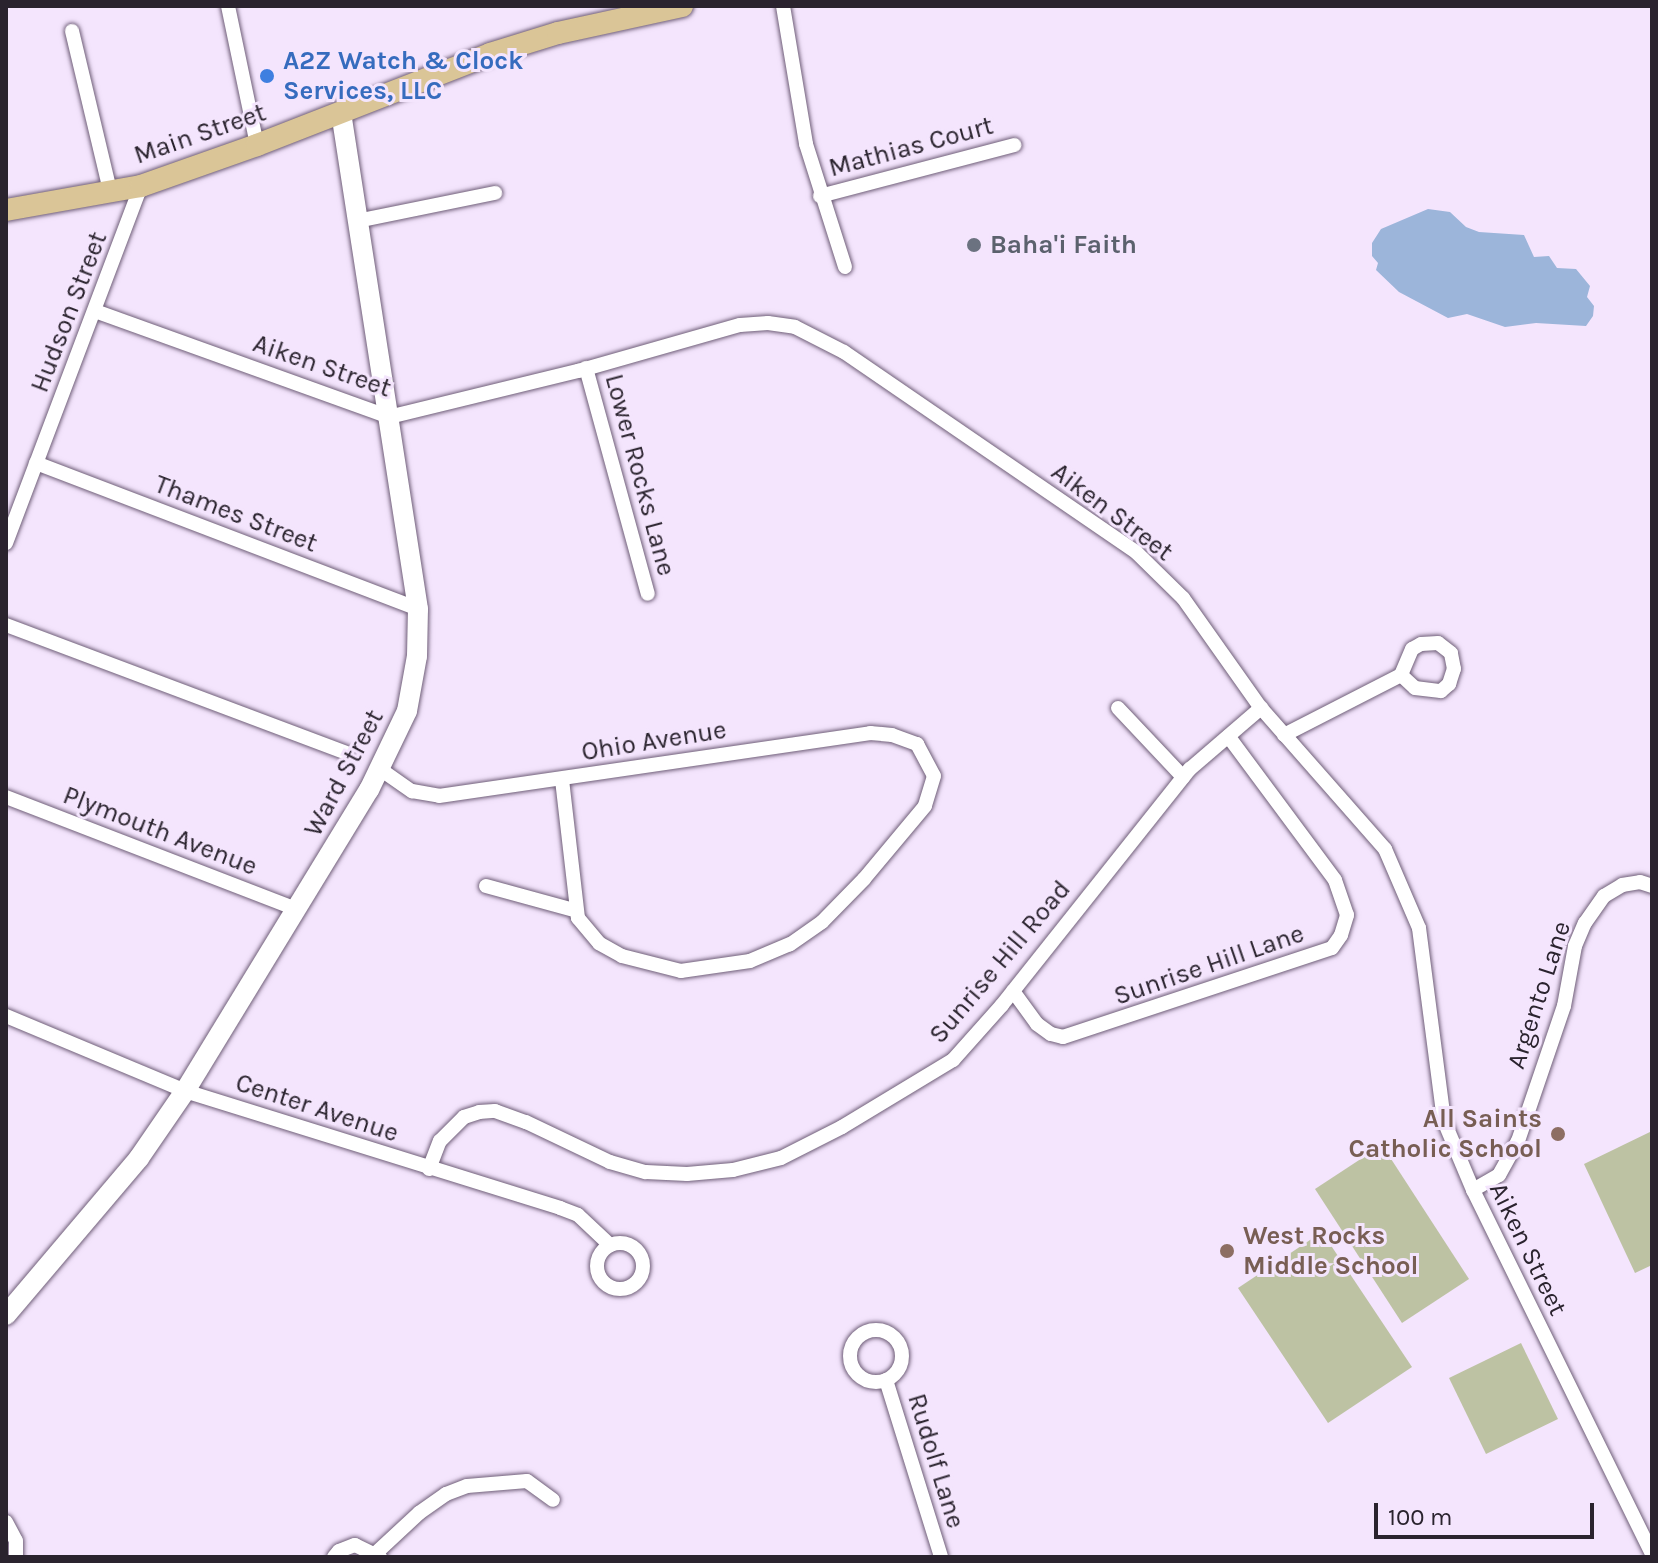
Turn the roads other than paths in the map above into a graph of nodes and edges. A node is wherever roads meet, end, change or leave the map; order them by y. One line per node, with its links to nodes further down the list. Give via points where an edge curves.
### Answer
1 (228, 6): 7 (street)
2 (682, 6): 4 (main road, Main Street)
3 (783, 6): 12 (street)
4 (631, 12): 6 (main road, Main Street, via 490,54)
5 (72, 31): 10 (street)
6 (341, 112): 7 (main road, Main Street); 14 (main road, Ward Street)
7 (257, 145): 9 (main road, Main Street)
8 (1014, 145): 12 (street, Mathias Court)
9 (141, 186): 10 (main road, Main Street); 16 (street, Hudson Street)
10 (110, 191): 13 (main road, Main Street)
11 (495, 193): 14 (street)
12 (820, 196): 15 (street)
13 (6, 210)
14 (357, 221): 18 (main road, Ward Street)
15 (845, 267)
16 (95, 311): 18 (street, Aiken Street); 19 (street, Hudson Street)
17 (586, 368): 18 (street, Aiken Street); 21 (street, Lower Rocks Lane); 26 (street, Aiken Street, via 755,323 795,327 822,339 1136,552 1183,598)
18 (389, 417): 22 (main road, Ward Street)
19 (36, 463): 20 (street, Hudson Street); 22 (street, Thames Street)
20 (6, 543)
21 (648, 594)
22 (418, 609): 30 (main road, Ward Street, via 413,685 399,733)
23 (6, 625): 29 (street)
24 (1401, 675): 27 (street)
25 (1118, 708): 31 (street)
26 (1261, 708): 27 (street, Aiken Street); 28 (street, Sunrise Hill Road)
27 (1284, 735): 42 (street, Aiken Street, via 1385,849 1419,928 1444,1121)
28 (1228, 736): 31 (street, Sunrise Hill Road); 38 (street, Sunrise Hill Lane, via 1335,880 1347,915 1332,948 1063,1037 1037,1024)
29 (347, 753)
30 (380, 769): 32 (street, Ohio Avenue, via 412,791 431,796); 36 (main road, Ward Street)
31 (1183, 777): 38 (street, Sunrise Hill Road)
32 (562, 780): 37 (street); 37 (street, Ohio Avenue, via 870,733 911,740 934,776 930,799 885,855 822,922 772,953 723,968 658,968 599,943)
33 (6, 797): 36 (street, Plymouth Avenue)
34 (486, 886): 37 (street)
35 (1652, 886): 42 (street, Argento Lane, via 1622,885 1604,896 1585,923 1575,946 1564,1006 1514,1152 1499,1175)
36 (296, 909): 40 (main road, Ward Street)
37 (574, 910)
38 (1013, 991): 41 (street, Sunrise Hill Road, via 953,1060 781,1158 733,1170 646,1172 610,1162 495,1111 464,1117 440,1141)
39 (6, 1016): 40 (street, Center Avenue)
40 (185, 1091): 41 (street, Center Avenue); 44 (main road, Ward Street, via 139,1158)
41 (429, 1169): 43 (street, Center Avenue, via 578,1215)
42 (1473, 1190): 49 (street, Aiken Street)
43 (610, 1245)
44 (14, 1293): 45 (main road, Ward Street)
45 (6, 1315)
46 (886, 1380): 53 (street, Rudolf Lane)
47 (553, 1500): 50 (street, via 527,1481 467,1486 419,1513)
48 (6, 1522): 51 (street, via 16,1541)
49 (1652, 1554)
50 (378, 1555): 52 (street, via 355,1545)
51 (16, 1557)
52 (334, 1557)
53 (941, 1557)

